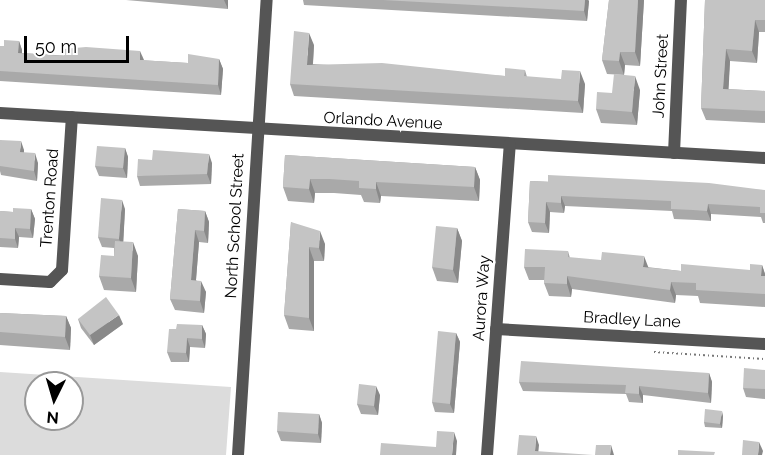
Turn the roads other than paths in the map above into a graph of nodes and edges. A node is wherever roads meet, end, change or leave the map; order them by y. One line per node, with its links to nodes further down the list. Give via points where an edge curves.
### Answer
1 (267, 0): 5 (street, North School Street)
2 (681, 0): 7 (street, John Street)
3 (0, 113): 4 (street, Orlando Avenue)
4 (72, 117): 5 (street, Orlando Avenue); 9 (street, Trenton Road, via 62,270 55,279)
5 (257, 130): 6 (street, Orlando Avenue); 12 (street, North School Street)
6 (510, 144): 7 (street, Orlando Avenue); 10 (street, Aurora Way)
7 (674, 153): 8 (street, Orlando Avenue)
8 (765, 159)
9 (0, 279)
10 (496, 329): 11 (street, Bradley Lane); 13 (street, Aurora Way)
11 (765, 344)
12 (238, 455)
13 (487, 455)

